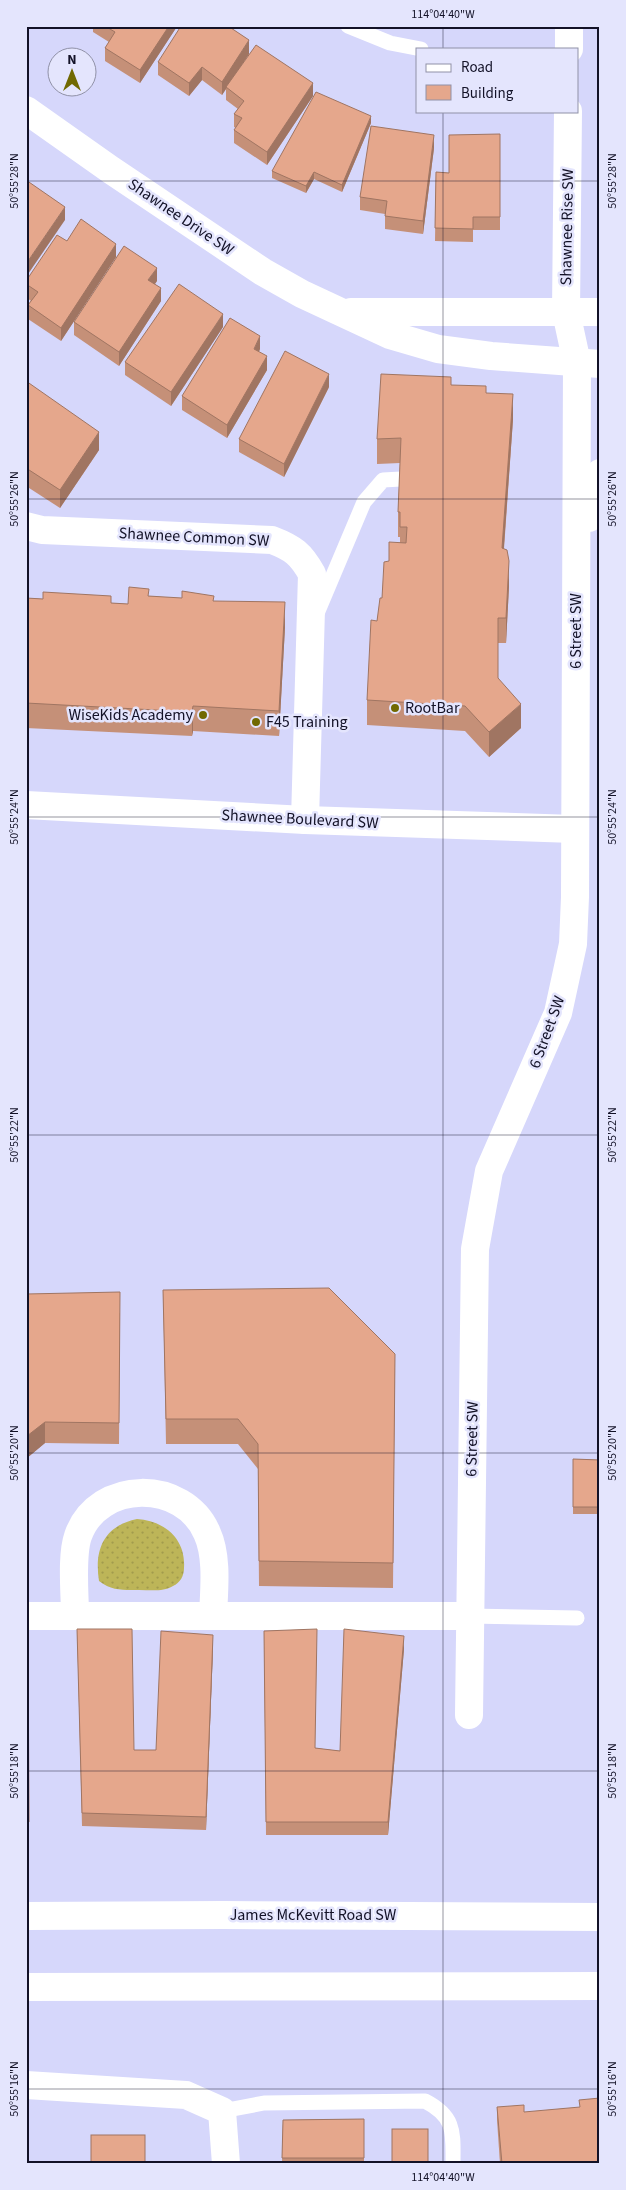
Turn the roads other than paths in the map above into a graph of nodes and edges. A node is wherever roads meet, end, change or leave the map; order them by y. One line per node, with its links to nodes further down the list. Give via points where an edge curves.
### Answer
1 (348, 26): 3 (lane, via 390,43)
2 (569, 26): 4 (street)
3 (416, 48)
4 (569, 48)
5 (26, 110): 7 (street, Shawnee Drive SW, via 263,272)
6 (568, 112): 8 (street, Shawnee Rise SW)
7 (342, 312): 8 (street); 10 (street, Shawnee Drive SW, via 390,335 438,349)
8 (566, 312): 9 (street); 10 (street, Shawnee Rise SW)
9 (600, 312)
10 (583, 356): 15 (street, 6 Street SW)
11 (600, 473): 15 (street, via 589,516)
12 (401, 479): 14 (lane, via 383,480 364,502)
13 (26, 526): 14 (street, Shawnee Common SW, via 42,530 272,540 292,548 312,574)
14 (310, 629): 17 (street, Shawnee Common SW)
15 (577, 644): 18 (street, 6 Street SW)
16 (26, 805): 17 (street, Shawnee Boulevard SW)
17 (304, 820): 18 (street, Shawnee Boulevard SW)
18 (574, 828): 22 (street, 6 Street SW, via 576,897 573,944 558,1013 489,1171 474,1249)
19 (26, 1616): 20 (street)
20 (75, 1616): 21 (street); 21 (street, via 78,1536 93,1512 107,1501 142,1492 186,1504 208,1533 212,1552)
21 (213, 1616): 22 (street)
22 (469, 1616): 23 (lane); 24 (street, 6 Street SW)
23 (577, 1618)
24 (469, 1715)
25 (26, 1916): 26 (street, James McKevitt Road SW)
26 (600, 1917)
27 (600, 1986): 28 (street)
28 (26, 1988)
29 (26, 2086): 30 (street, via 186,2095)
30 (222, 2111): 31 (street); 32 (lane, via 264,2103 425,2101 441,2109 453,2131)
31 (226, 2164)
32 (453, 2164)

